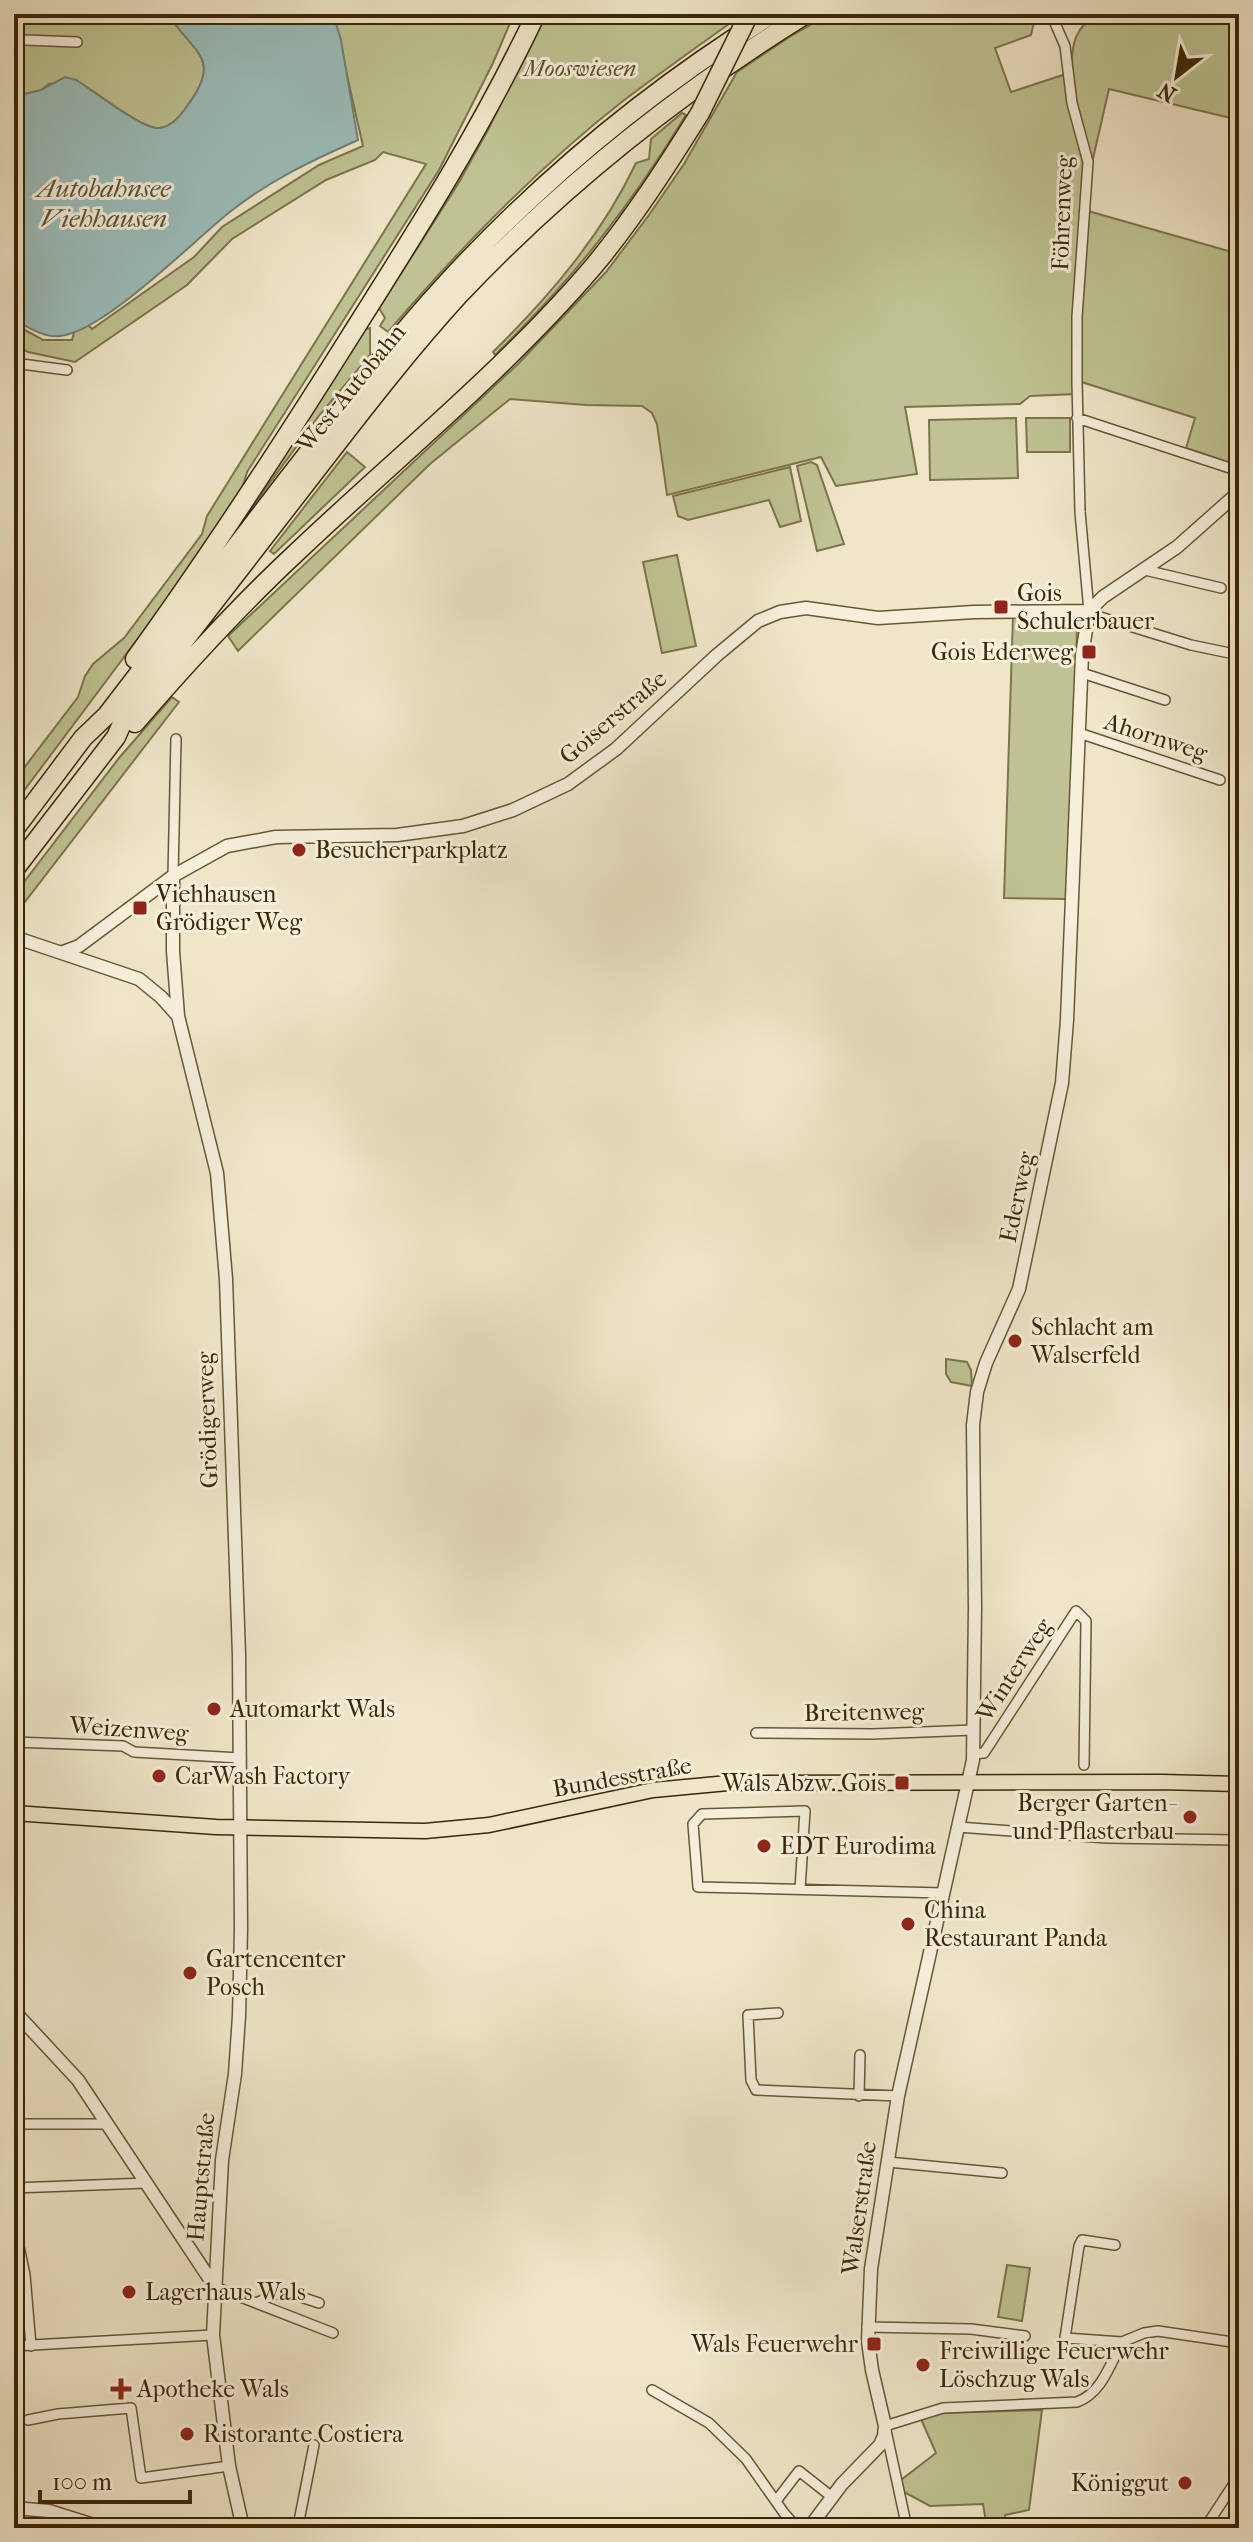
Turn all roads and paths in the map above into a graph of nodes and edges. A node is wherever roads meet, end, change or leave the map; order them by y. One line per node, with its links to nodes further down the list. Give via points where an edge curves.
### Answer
1 (536, 14): 21 (highway, via 449,180 244,503)
2 (749, 14): 20 (highway, bridge, via 700,113 594,265 509,357 295,554)
3 (772, 14): 21 (highway, West Autobahn, via 599,139 443,287 373,369 107,715)
4 (806, 14): 20 (highway, West Autobahn, via 643,127 461,293 372,398 125,717)
5 (1051, 14): 10 (street, Föhrenweg, via 1065,46 1072,103 1088,162 1077,317)
6 (14, 35): 7 (street)
7 (77, 42)
8 (14, 363): 9 (street)
9 (67, 370)
10 (1077, 418): 11 (street); 15 (street, Föhrenweg)
11 (1239, 471)
12 (1236, 499): 13 (street)
13 (1145, 570): 14 (street); 15 (street)
14 (1221, 588)
15 (1089, 611): 16 (street); 17 (street, Ederweg); 26 (street, Goiserstraße, via 878,618 806,608 780,612 748,629 616,749 568,784 513,810 463,826 397,835 239,842)
16 (1239, 655)
17 (1082, 673): 18 (street, Ahornweg); 19 (street, Ederweg)
18 (1165, 700)
19 (1079, 733): 23 (street, Ahornweg); 30 (street, Ederweg, via 1062,1083 1024,1269 986,1363 975,1406)
20 (116, 737): 25 (highway, West Autobahn)
21 (83, 738): 24 (highway, West Autobahn)
22 (176, 739): 26 (street)
23 (1220, 780)
24 (14, 830)
25 (14, 870)
26 (173, 876): 28 (street, Goiserstraße, via 79,946); 29 (street, Grödigerweg)
27 (14, 937): 28 (street)
28 (63, 952): 29 (street, via 139,979)
29 (178, 1016): 34 (street, Grödigerweg, via 217,1173 225,1264)
30 (973, 1730): 31 (street, Breitenweg); 33 (street, Ederweg)
31 (756, 1733)
32 (14, 1742): 34 (street, Weizenweg)
33 (973, 1754): 35 (street, Winterweg, via 984,1753 1076,1611 1086,1621); 36 (street, Ederweg)
34 (240, 1758): 40 (street, Grödigerweg)
35 (1084, 1765)
36 (966, 1784): 37 (main road, Bundesstraße); 39 (street, Walserstraße); 40 (main road, Bundesstraße, via 728,1783 653,1790 461,1828)
37 (1239, 1784)
38 (14, 1813): 40 (main road, Bundesstraße)
39 (958, 1827): 41 (street, via 1107,1838); 43 (street, Walserstraße)
40 (241, 1828): 57 (street, Hauptstraße, via 238,2030 222,2160)
41 (1239, 1840)
42 (800, 1889): 42 (street, via 698,1887 693,1824 702,1814 805,1811); 43 (street)
43 (944, 1893): 48 (street, Walserstraße)
44 (14, 2011): 50 (street, via 69,2068)
45 (778, 2013): 47 (street, via 748,2015 756,2090)
46 (860, 2055): 47 (street)
47 (859, 2096): 48 (street)
48 (898, 2096): 51 (street, Walserstraße)
49 (14, 2124): 50 (street)
50 (107, 2124): 53 (street)
51 (888, 2162): 52 (street); 60 (street, Walserstraße, via 873,2245)
52 (1002, 2173)
53 (147, 2183): 54 (street); 57 (street)
54 (14, 2188)
55 (14, 2223): 67 (street)
56 (1115, 2245): 64 (street, via 1082,2240 1065,2338)
57 (215, 2287): 58 (street); 62 (street, Hauptstraße)
58 (256, 2303): 59 (street, via 283,2291); 61 (street)
59 (319, 2303)
60 (867, 2327): 63 (street); 70 (street, Walserstraße)
61 (333, 2333)
62 (213, 2335): 67 (street); 72 (street, Hauptstraße)
63 (1025, 2336)
64 (1122, 2342): 65 (street, via 1158,2331); 70 (street, via 1098,2388 1077,2402 943,2408)
65 (1239, 2343)
66 (14, 2346): 67 (street)
67 (31, 2346)
68 (652, 2390): 75 (street, via 709,2423 746,2459)
69 (28, 2420): 72 (street, via 131,2408 141,2478)
70 (885, 2426): 74 (street, via 880,2445); 82 (street)
71 (314, 2445): 77 (street)
72 (229, 2466): 79 (street, Hauptstraße)
73 (1239, 2476): 83 (street)
74 (832, 2497): 75 (street, via 799,2471); 81 (street)
75 (776, 2501): 80 (street)
76 (14, 2508): 78 (street, via 49,2511)
77 (299, 2527)
78 (103, 2528)
79 (243, 2528)
80 (797, 2528)
81 (809, 2528)
82 (907, 2528)
83 (1205, 2528)

